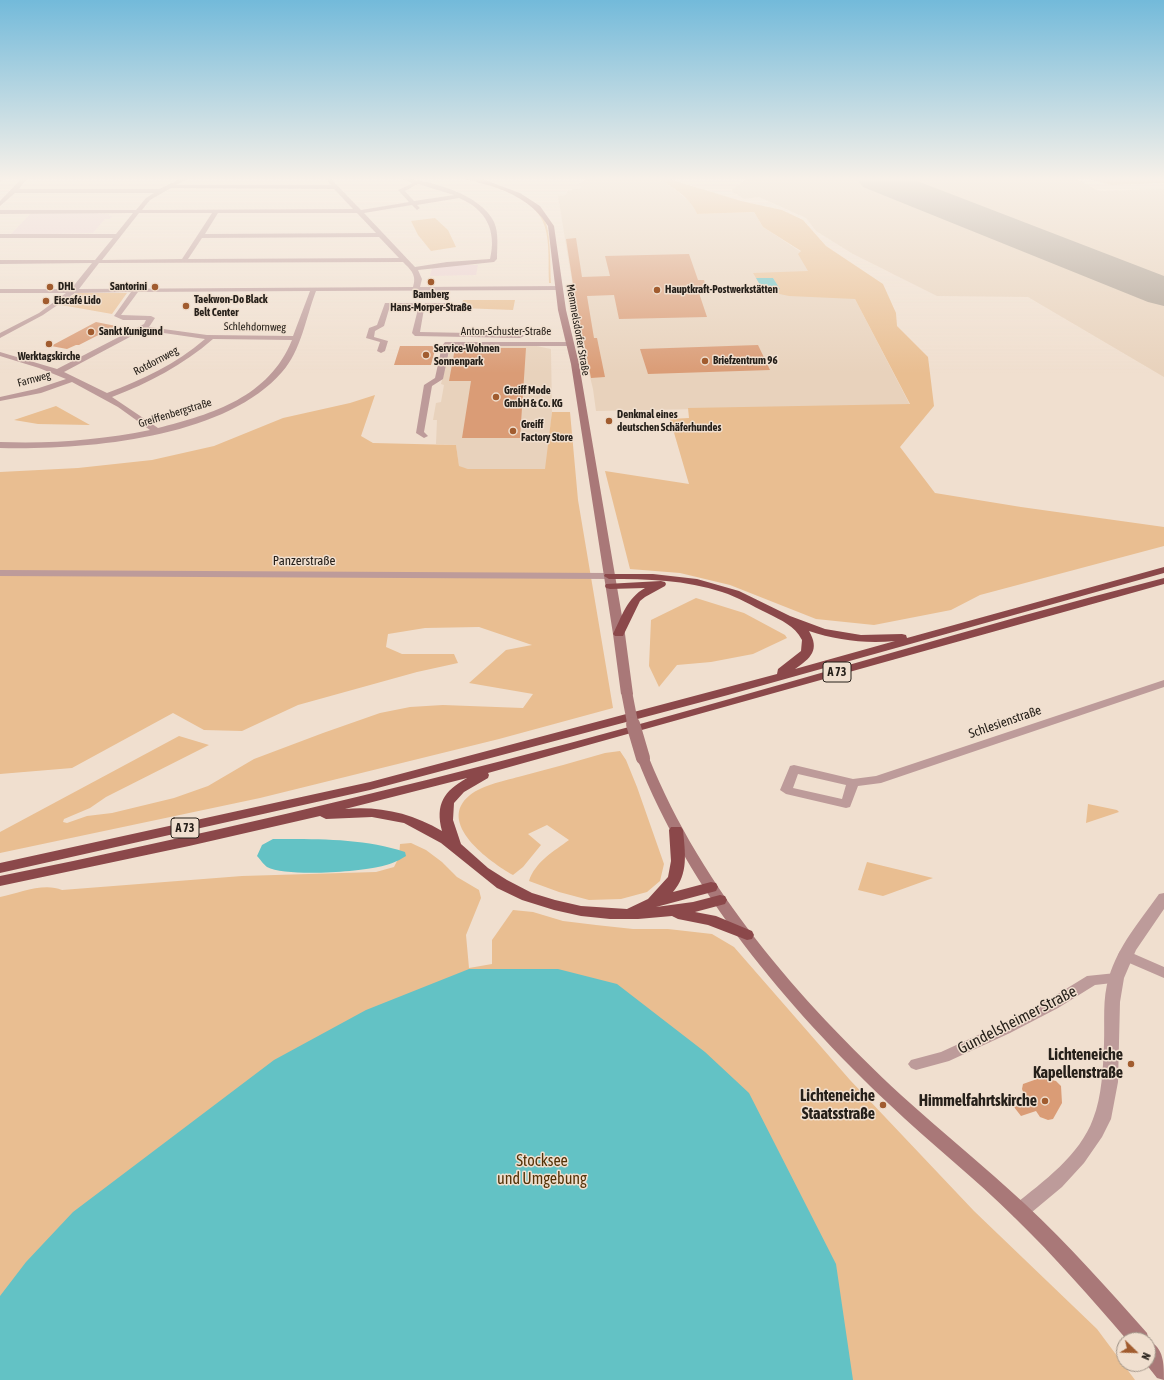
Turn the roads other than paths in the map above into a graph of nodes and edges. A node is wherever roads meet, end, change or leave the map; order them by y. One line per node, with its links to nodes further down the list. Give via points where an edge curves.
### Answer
1 (112, 243): 9 (street)
2 (197, 243): 7 (street)
3 (389, 243): 6 (street)
4 (492, 243): 10 (street, via 494,259 487,262)
5 (553, 243): 11 (main road, Memmelsdorfer Straße)
6 (405, 260): 7 (street); 10 (street)
7 (184, 261): 9 (street)
8 (0, 262): 9 (street)
9 (97, 262): 16 (street)
10 (414, 269): 13 (street, via 419,277)
11 (559, 288): 17 (street); 24 (main road, Memmelsdorfer Straße)
12 (314, 289): 13 (street); 15 (street); 23 (street, Greiffenbergstraße)
13 (416, 289): 17 (street)
14 (0, 290): 16 (street)
15 (136, 290): 16 (street); 19 (street, via 117,316 151,318)
16 (73, 291): 20 (street, via 41,314)
17 (423, 301): 18 (street); 21 (street, via 416,333 418,334); 25 (street, via 387,304 380,326 372,330 370,338 384,341)
18 (448, 305)
19 (143, 328): 22 (street, Schlehdornweg); 27 (street)
20 (0, 336)
21 (520, 336)
22 (211, 337): 23 (street, Schlehdornweg); 29 (street, Rotdornweg, via 183,360 162,372)
23 (296, 338): 31 (street, Greiffenbergstraße, via 280,370 257,391 216,412)
24 (570, 344): 32 (street, Anton-Schuster-Straße, via 448,344 439,379 428,385 420,433); 36 (main road, Memmelsdorfer Straße)
25 (381, 351)
26 (0, 354): 27 (street)
27 (58, 372): 28 (street)
28 (73, 379): 29 (street); 30 (street, Farnweg, via 38,391)
29 (107, 396): 31 (street)
30 (0, 399)
31 (157, 430): 33 (street, Greiffenbergstraße, via 78,444)
32 (424, 436)
33 (0, 445)
34 (1164, 570): 41 (highway, A 73)
35 (0, 573): 36 (street, Panzerstraße)
36 (609, 581): 38 (highway, via 654,577); 39 (highway); 42 (main road, Memmelsdorfer Straße)
37 (1164, 581): 45 (highway, A 73)
38 (695, 582): 39 (highway); 40 (highway, via 742,596)
39 (668, 584): 42 (highway, via 645,592 635,600 628,609)
40 (794, 622): 41 (highway, via 836,636 854,639 874,640); 43 (highway, via 807,636 810,648 799,662)
41 (936, 632): 43 (highway, A 73)
42 (619, 634): 48 (main road, Memmelsdorfer Straße, bridge, via 630,715 643,758)
43 (770, 680): 50 (highway, A 73, via 370,786)
44 (1164, 683): 46 (street, Schlesienstraße, via 899,774)
45 (505, 764): 47 (highway, A 73); 49 (highway, via 471,781 451,798 446,807 445,820)
46 (853, 783): 46 (street, Schlesienstraße, via 794,769 786,790 846,804)
47 (295, 817): 49 (highway, via 378,813 422,825); 51 (highway, A 73)
48 (676, 830): 52 (main road, Memmelsdorfer Straße); 55 (highway, via 677,877 666,893)
49 (456, 847): 57 (highway, via 502,884 532,897 581,911)
50 (0, 868)
51 (0, 881)
52 (711, 886): 54 (main road, Memmelsdorfer Straße); 55 (highway)
53 (1164, 898): 59 (street)
54 (720, 900): 56 (highway); 58 (main road, Memmelsdorfer Straße)
55 (649, 904): 57 (highway)
56 (667, 912): 57 (highway); 58 (highway, via 711,920)
57 (628, 913)
58 (747, 935): 63 (main road, Memmelsdorfer Straße, via 779,978 846,1051 895,1099)
59 (1125, 956): 60 (street); 61 (street)
60 (1164, 972)
61 (1116, 978): 62 (street, Gundelsheimer Straße, via 1092,980 1005,1029 944,1056); 63 (street, via 1106,1102 1101,1120 1082,1153 1048,1188)
62 (916, 1064)
63 (1020, 1211): 64 (main road, Memmelsdorfer Straße, via 1082,1273)
64 (1133, 1332)
65 (1156, 1360): 66 (main road)
66 (1164, 1371)

